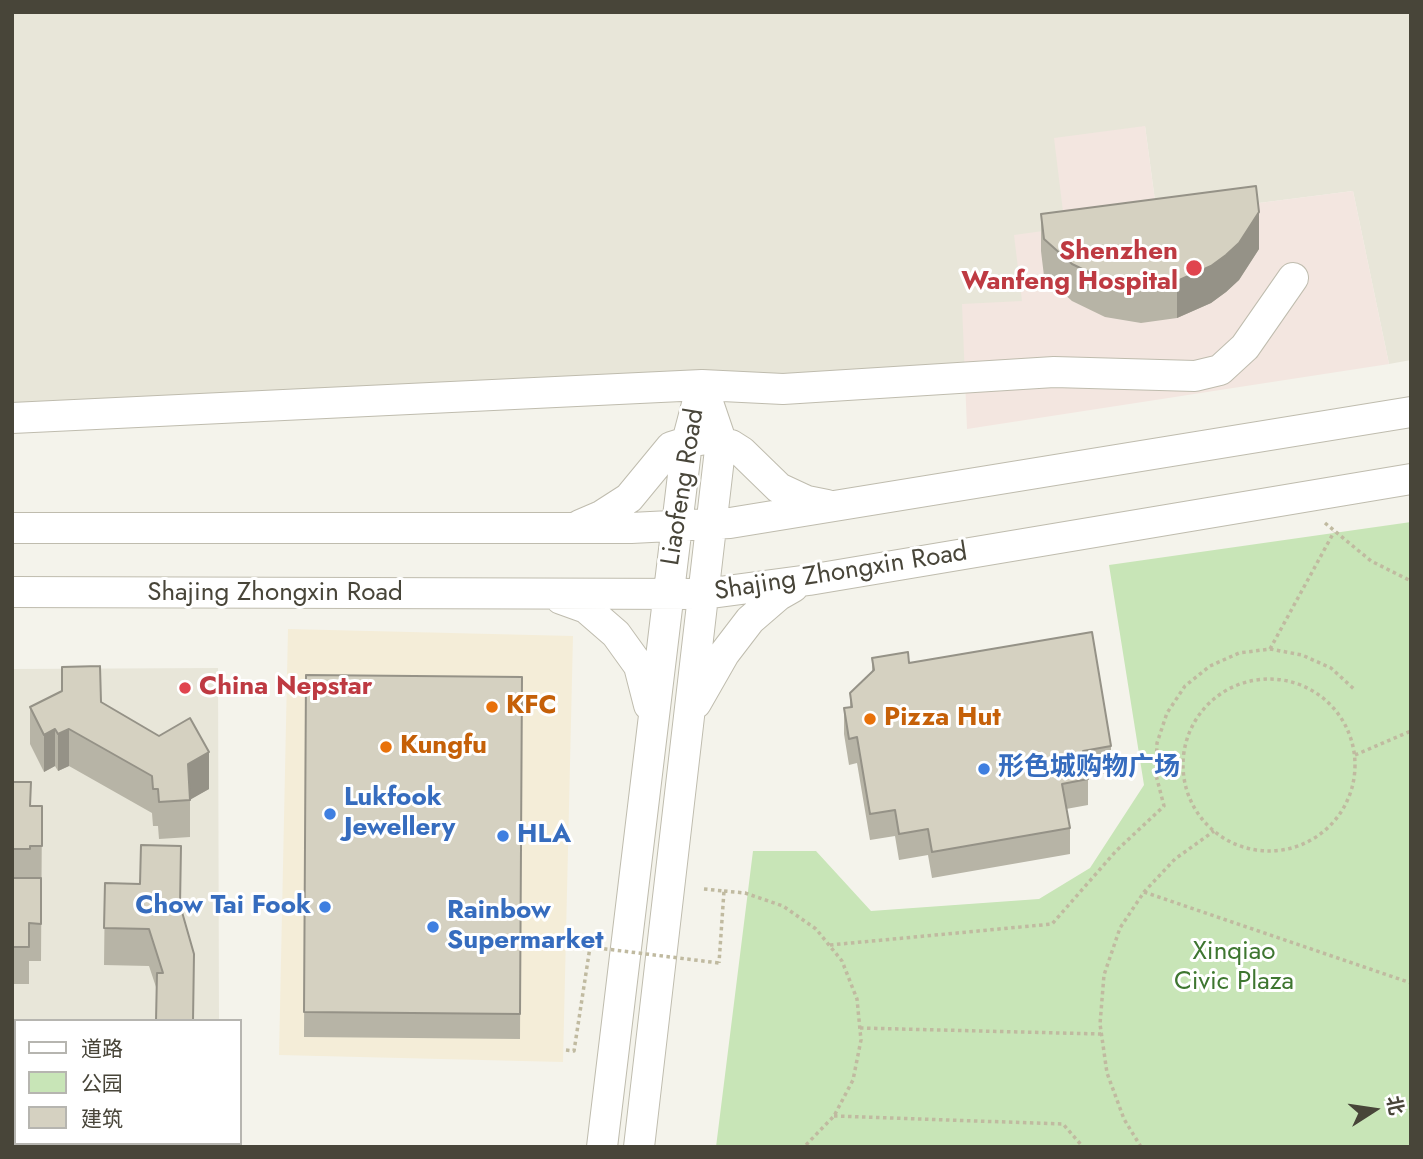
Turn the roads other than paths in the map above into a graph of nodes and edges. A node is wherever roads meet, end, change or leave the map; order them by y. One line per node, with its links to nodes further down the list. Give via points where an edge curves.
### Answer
1 (1293, 278): 2 (street, via 1245,347 1220,370 1195,376 1054,372 783,389)
2 (702, 385): 4 (street); 5 (street, Liaofeng Road); 6 (street, Liaofeng Road)
3 (1411, 412): 8 (street)
4 (12, 418)
5 (721, 441): 6 (street); 8 (street, via 742,452 779,488 807,501); 9 (street, Liaofeng Road)
6 (687, 442): 10 (street, Liaofeng Road); 12 (street, via 671,447 629,498)
7 (1411, 479): 13 (street, Shajing Zhongxin Road)
8 (838, 506): 9 (street)
9 (712, 525): 10 (street); 15 (street, Liaofeng Road)
10 (676, 527): 12 (street); 17 (street, Liaofeng Road)
11 (12, 528): 12 (street)
12 (570, 528)
13 (809, 580): 15 (street, Shajing Zhongxin Road); 18 (street, via 764,606 737,636 698,699)
14 (12, 592): 16 (street, Shajing Zhongxin Road)
15 (704, 594): 17 (street, Shajing Zhongxin Road); 18 (street, Liaofeng Road)
16 (548, 595): 17 (street, Shajing Zhongxin Road); 19 (street, via 586,608 617,634 639,666)
17 (668, 595): 19 (street, Liaofeng Road)
18 (688, 727): 21 (street, Liaofeng Road)
19 (652, 729): 20 (street, Liaofeng Road)
20 (602, 1147)
21 (639, 1147)

